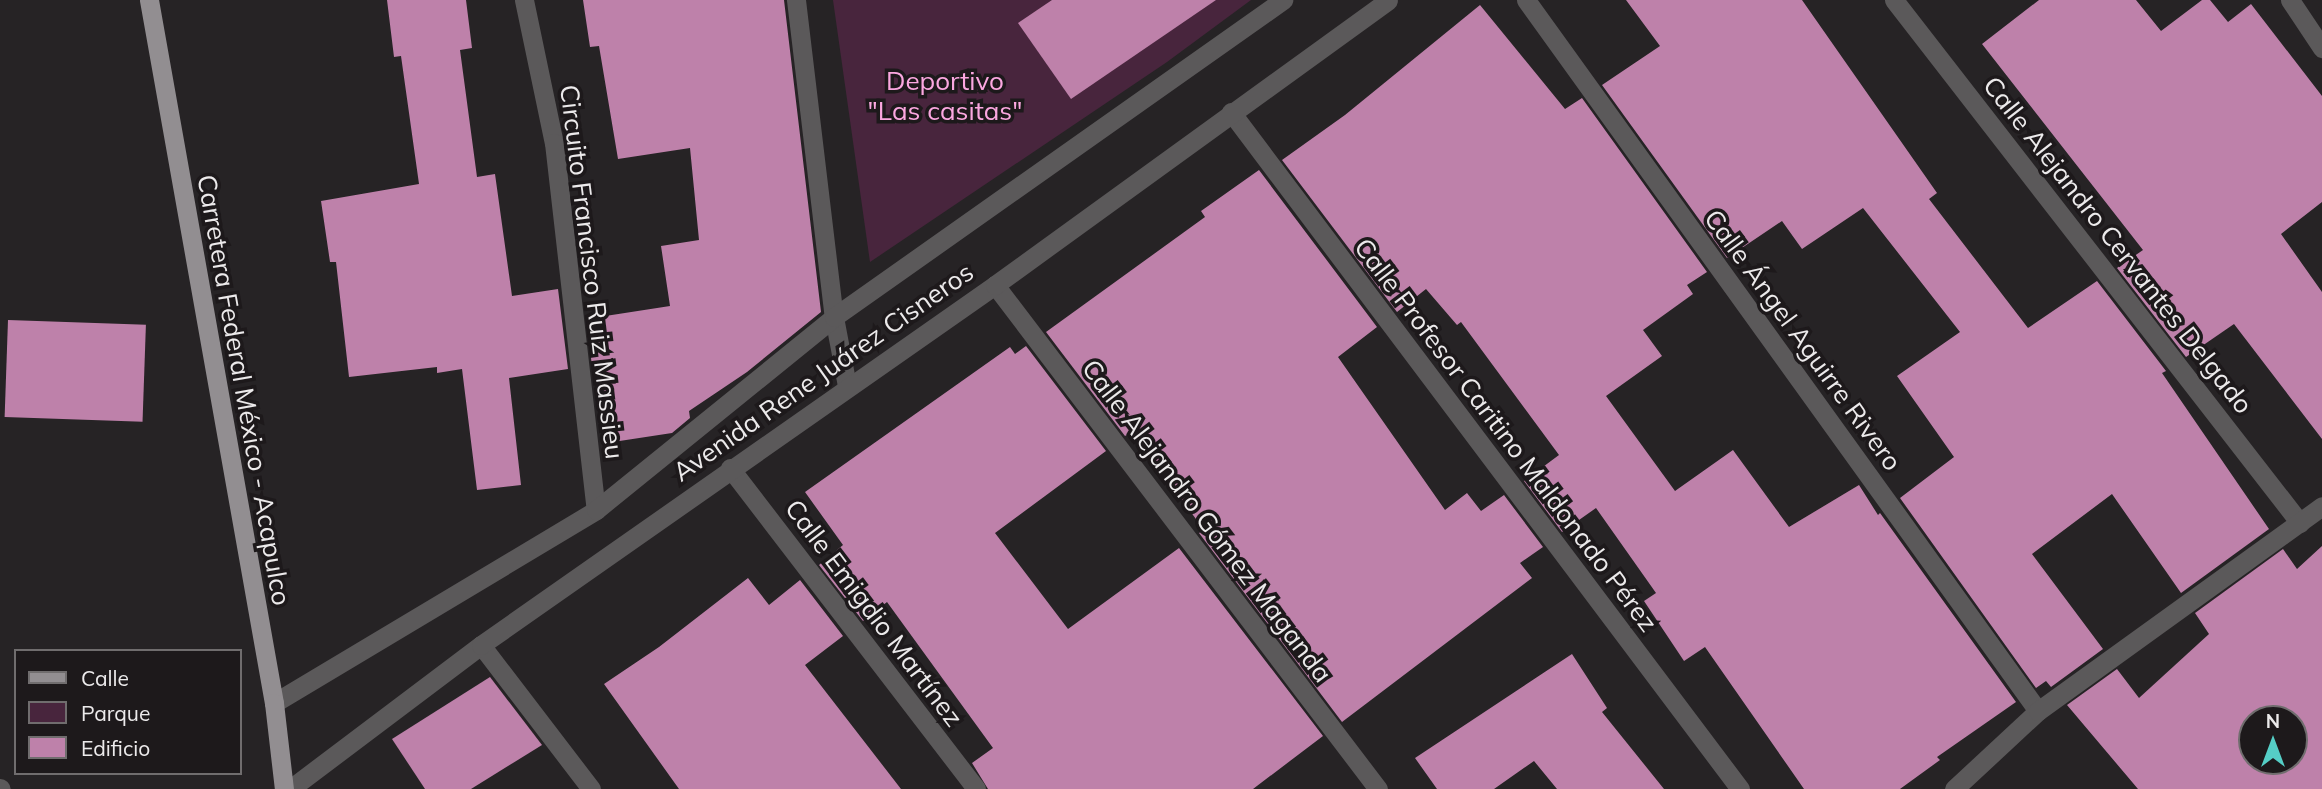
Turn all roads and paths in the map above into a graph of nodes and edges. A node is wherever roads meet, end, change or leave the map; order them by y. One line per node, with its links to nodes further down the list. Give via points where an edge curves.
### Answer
1 (149, 0): 19 (main road, Carretera Federal México - Acapulco)
2 (524, 0): 16 (street, Circuito Francisco Ruiz Massieu, via 554,143)
3 (796, 0): 12 (street)
4 (1283, 0): 12 (street, Avenida Rene Juárez Cisneros)
5 (1388, 0): 10 (street, Avenida Rene Juárez Cisneros)
6 (1526, 0): 20 (street, Calle Ángel Aguirre Rivero)
7 (1894, 0): 17 (street, Calle Alejandro Cervantes Delgado)
8 (2290, 0): 9 (street)
9 (2322, 48)
10 (1231, 112): 11 (street, Avenida Rene Juárez Cisneros); 26 (street, Calle Profesor Caritino Maldonado Pérez)
11 (995, 285): 13 (street, Avenida Rene Juárez Cisneros); 25 (street, Calle Alejandro Gómez Maganda)
12 (834, 317): 13 (street); 16 (street, Avenida Rene Juárez Cisneros)
13 (847, 386): 14 (street, Avenida Rene Juárez Cisneros)
14 (730, 468): 18 (street, Avenida Rene Juárez Cisneros); 24 (street, Calle Emigdio Martínez)
15 (2322, 506): 17 (street)
16 (596, 510): 19 (street, Avenida Rene Juárez Cisneros)
17 (2300, 523): 20 (street)
18 (481, 645): 22 (street, Avenida Rene Juárez Cisneros); 23 (street)
19 (274, 703): 21 (main road, Carretera Federal México - Acapulco)
20 (2038, 712): 27 (street)
21 (284, 789)
22 (290, 789)
23 (592, 789)
24 (976, 789)
25 (1378, 789)
26 (1740, 789)
27 (1954, 789)

